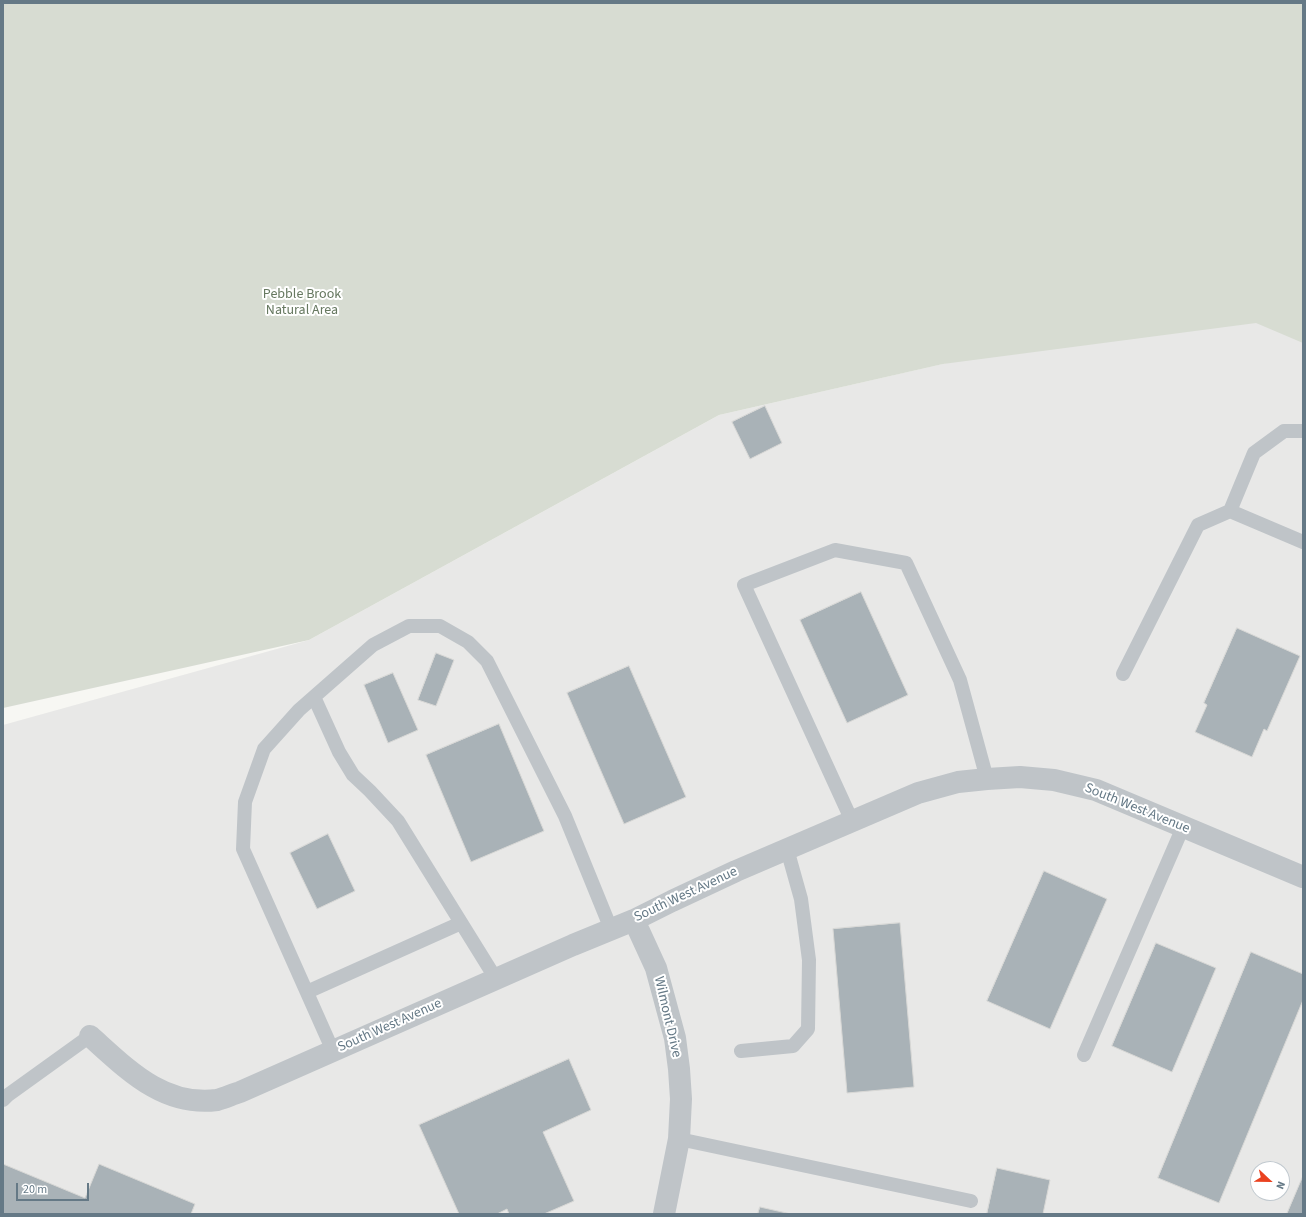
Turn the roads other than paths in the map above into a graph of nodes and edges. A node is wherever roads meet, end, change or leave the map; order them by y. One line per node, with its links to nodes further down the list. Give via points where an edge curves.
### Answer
1 (1303, 431): 2 (lane, via 1284,431 1254,453)
2 (1230, 511): 3 (lane); 4 (lane, via 1198,525)
3 (1303, 542)
4 (1123, 674)
5 (314, 697): 12 (lane, via 339,752 353,775 398,821); 13 (lane, via 373,645 409,626 440,626 468,642 487,661 565,816); 15 (lane, via 264,749 245,802 243,849)
6 (987, 779): 7 (street, South West Avenue, via 958,782 918,793); 7 (lane, via 960,680 906,563 835,550 744,585); 8 (street, South West Avenue, via 1047,779 1096,790)
7 (852, 821): 9 (street, South West Avenue)
8 (1183, 827): 10 (street, South West Avenue); 19 (lane)
9 (787, 849): 11 (street, South West Avenue); 18 (lane, via 801,899 809,960 808,1028 793,1046)
10 (1303, 877)
11 (634, 920): 13 (street, South West Avenue); 21 (street, Wilmont Drive, via 656,968 674,1038 681,1099)
12 (461, 923): 14 (lane); 15 (lane)
13 (611, 929): 14 (street, South West Avenue)
14 (496, 979): 17 (street, South West Avenue)
15 (307, 992): 17 (lane)
16 (90, 1036): 17 (street, South West Avenue, via 135,1076 164,1093 191,1101 218,1100); 20 (lane)
17 (333, 1051)
18 (741, 1051)
19 (1084, 1055)
20 (3, 1100)
21 (679, 1139): 22 (lane); 23 (street, Wilmont Drive)
22 (971, 1201)
23 (664, 1214)

